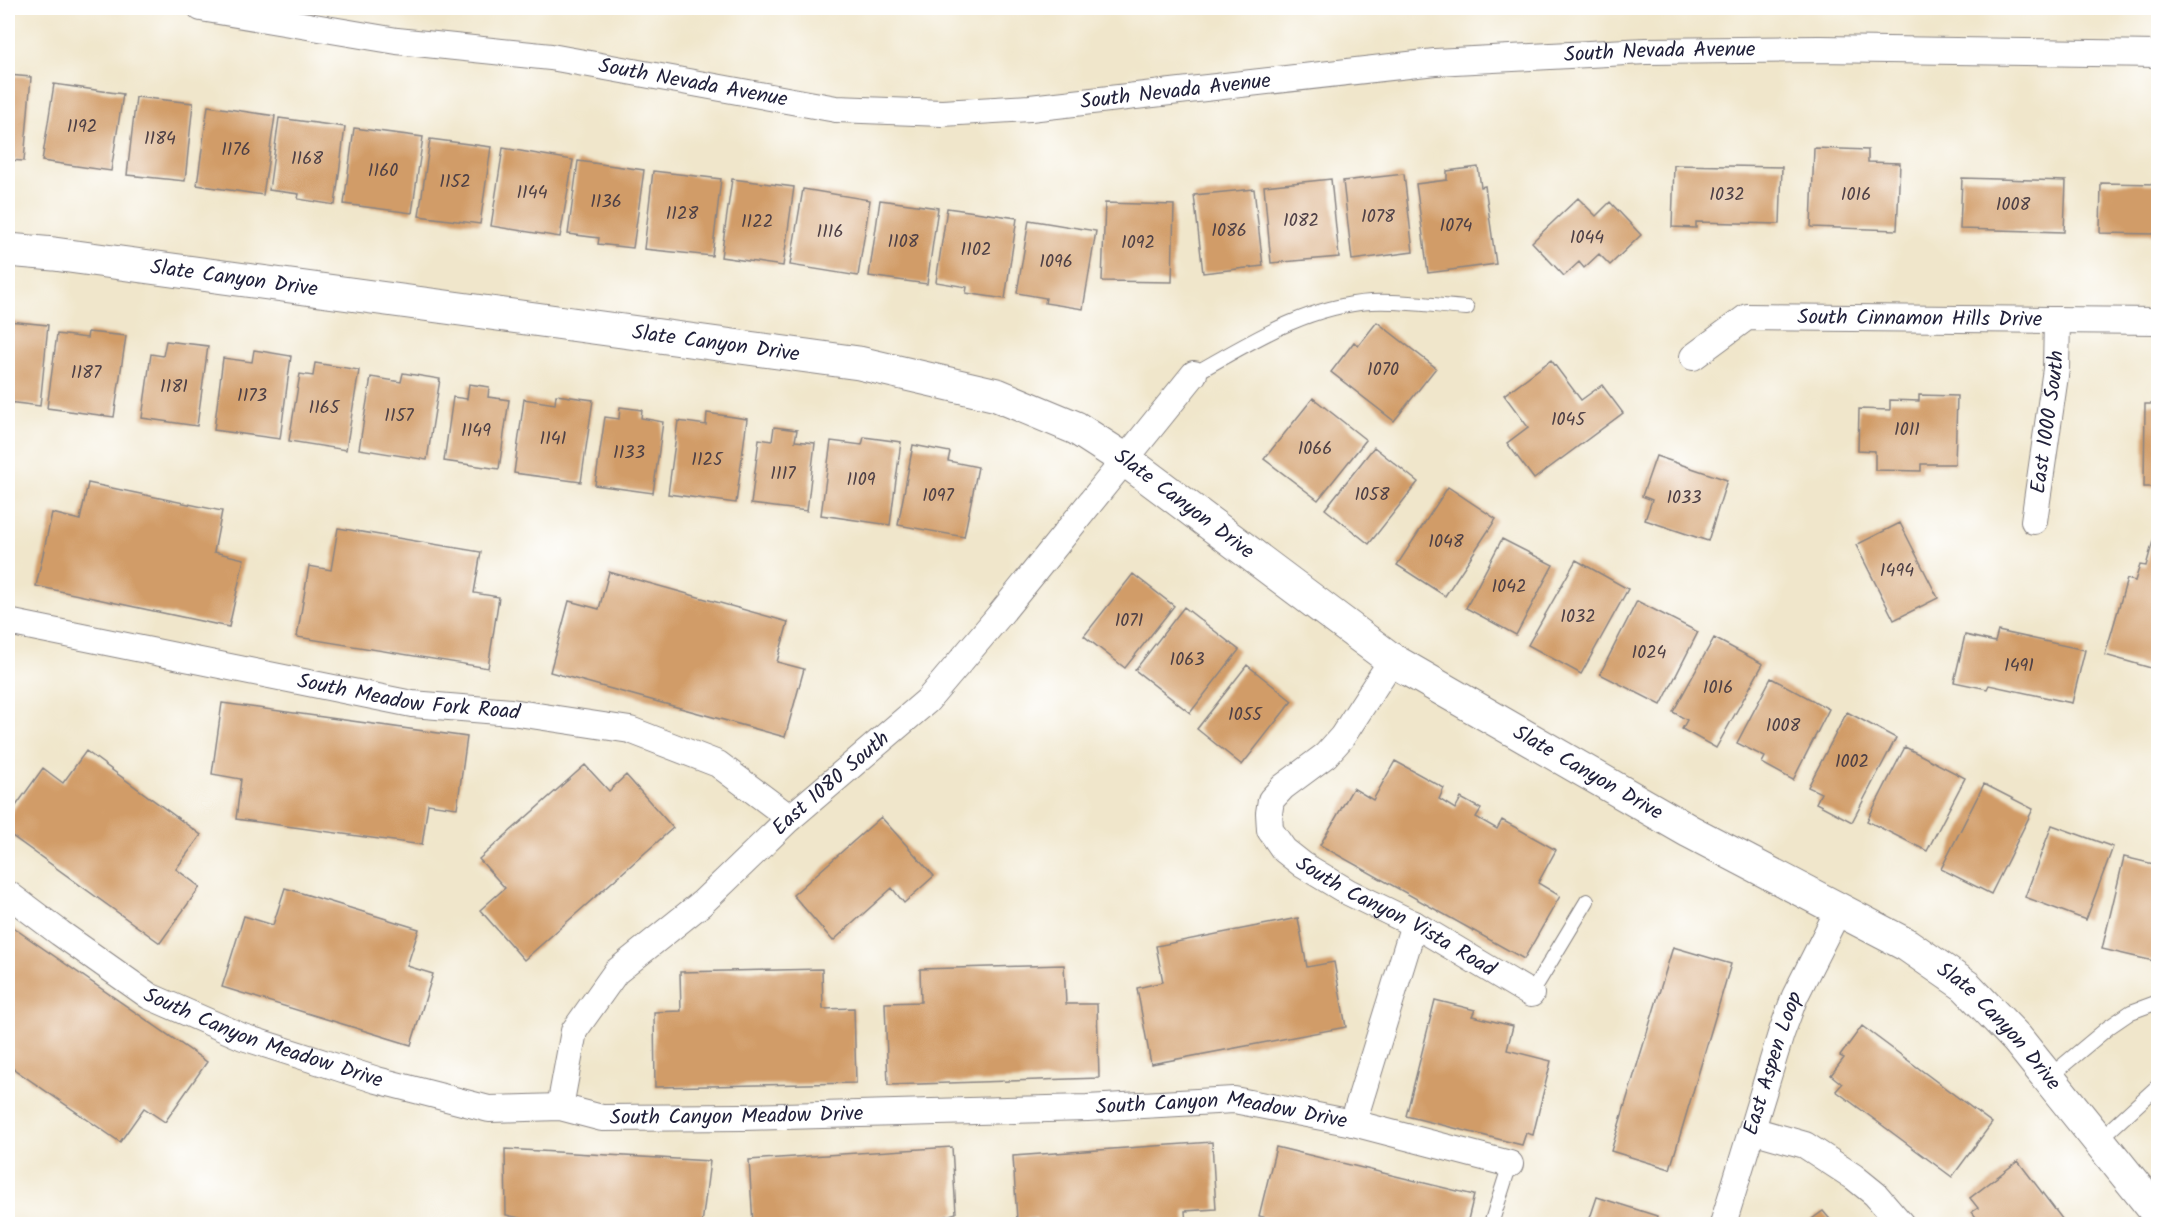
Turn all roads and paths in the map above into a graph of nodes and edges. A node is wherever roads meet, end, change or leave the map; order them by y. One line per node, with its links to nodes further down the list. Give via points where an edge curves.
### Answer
1 (201, 8): 2 (street, South Nevada Avenue, via 397,42 552,57 836,109 942,113 1042,107 1435,62 1646,51 1820,49)
2 (2158, 54)
3 (8, 250): 9 (street, Slate Canyon Drive, via 859,363 997,394 1076,428)
4 (1467, 308): 8 (lane, via 1372,302 1333,308 1267,332)
5 (2057, 321): 6 (street, South Cinnamon Hills Drive); 7 (street, South Cinnamon Hills Drive, via 1748,317); 10 (street, East 1000 South, via 2056,369)
6 (2158, 321)
7 (1693, 357)
8 (1194, 374): 9 (street, East 1080 South)
9 (1124, 459): 12 (street, Slate Canyon Drive); 13 (street, East 1080 South, via 927,700)
10 (2034, 521)
11 (8, 622): 13 (street, South Meadow Fork Road, via 412,704 511,712 630,730 718,764)
12 (1392, 660): 16 (street, Slate Canyon Drive, via 1689,831); 17 (street, South Canyon Vista Road, via 1342,737 1271,800 1270,830 1284,850 1303,865)
13 (790, 818): 22 (street, East 1080 South, via 702,903 616,972 574,1031)
14 (8, 894): 22 (street, South Canyon Meadow Drive, via 149,996 243,1037 378,1080 489,1109)
15 (1587, 901): 18 (lane)
16 (1839, 909): 20 (street, Slate Canyon Drive, via 1906,945 1966,986 2018,1038); 24 (street, East Aspen Loop, via 1795,996)
17 (1414, 924): 18 (street, South Canyon Vista Road); 23 (street)
18 (1531, 994)
19 (2158, 1002): 20 (lane, via 2131,1012)
20 (2049, 1077): 25 (street, Slate Canyon Drive)
21 (2158, 1086): 25 (lane)
22 (560, 1107): 23 (street, South Canyon Meadow Drive, via 602,1118 732,1118 1234,1100)
23 (1353, 1123): 26 (street, South Canyon Meadow Drive)
24 (1752, 1130): 29 (street, East Aspen Loop); 30 (street, via 1815,1151 1875,1194)
25 (2099, 1140): 27 (street, Slate Canyon Drive)
26 (1510, 1164): 28 (lane)
27 (2158, 1214)
28 (1491, 1224)
29 (1723, 1224)
30 (1901, 1224)

